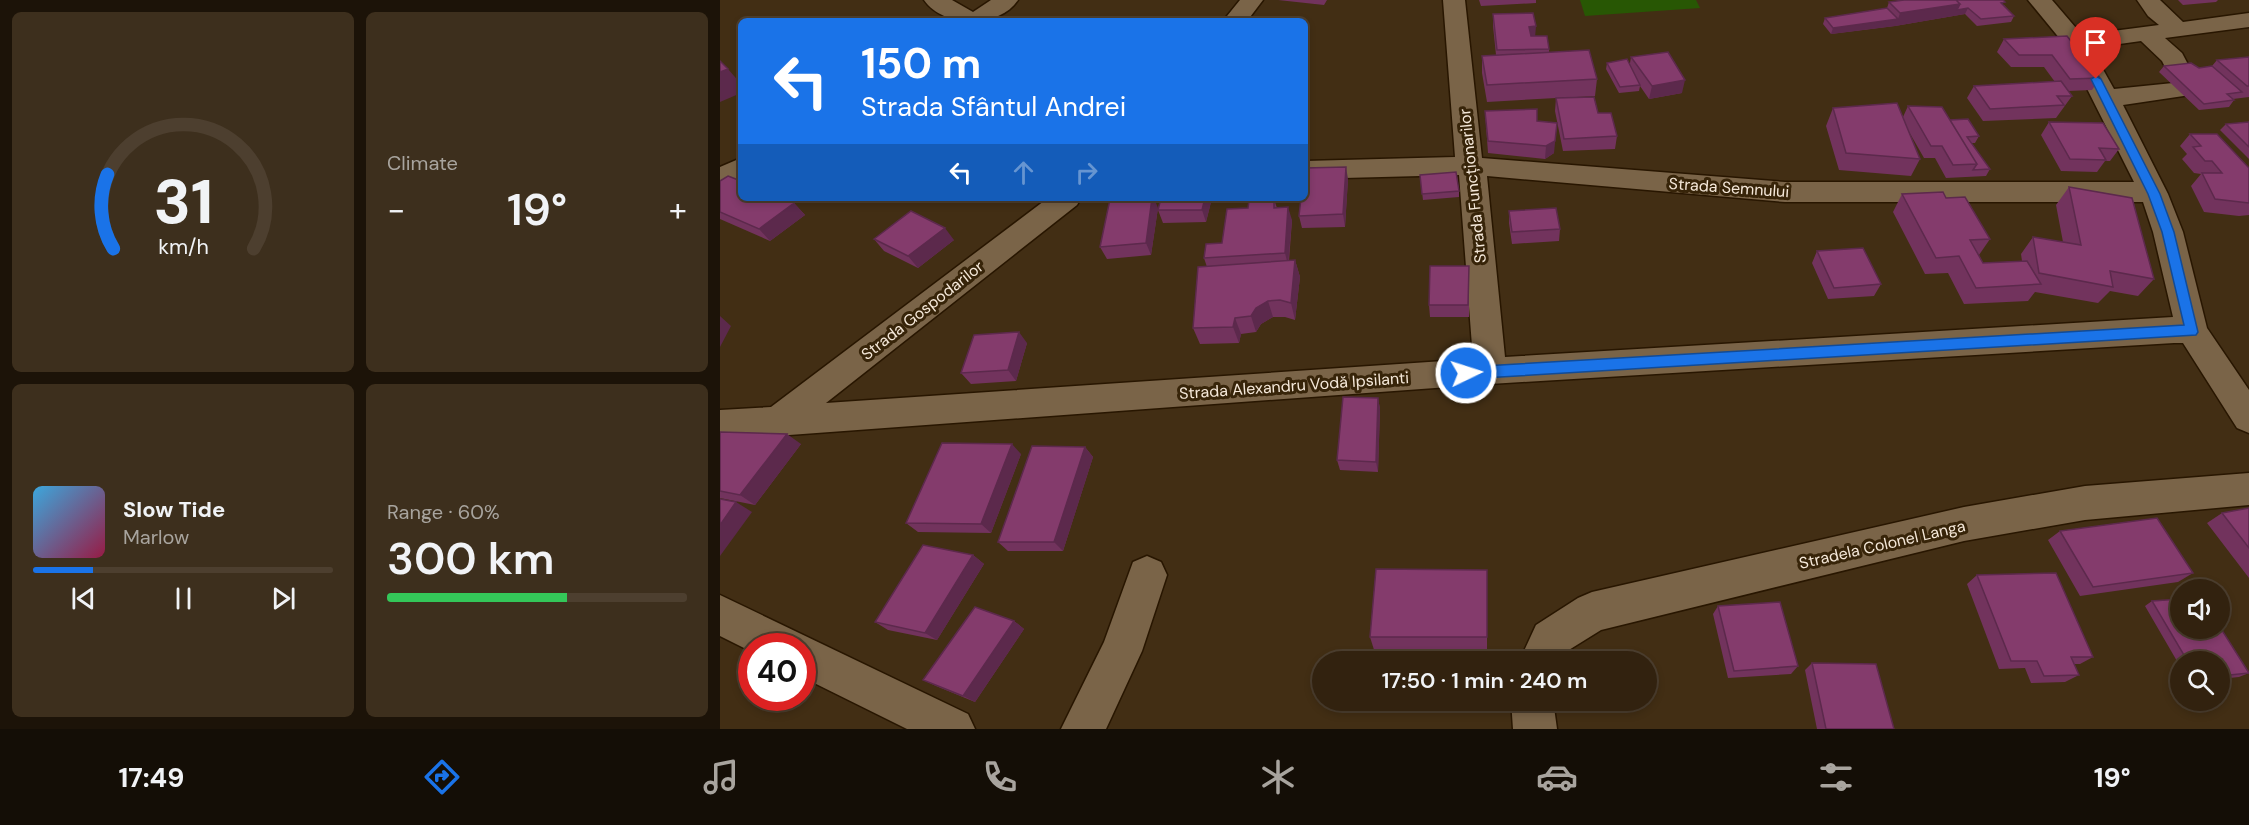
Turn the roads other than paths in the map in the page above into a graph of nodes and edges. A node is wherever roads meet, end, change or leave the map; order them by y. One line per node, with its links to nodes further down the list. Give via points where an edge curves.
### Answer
1 (935, 0): 7 (street)
2 (1007, 0): 8 (street)
3 (1252, 0): 9 (street)
4 (1454, 0): 15 (street, Strada Funcționarilor)
5 (2039, 0): 13 (street)
6 (2148, 0): 11 (street)
7 (968, 18)
8 (978, 18)
9 (1237, 18)
10 (2249, 20): 11 (street)
11 (2178, 29): 12 (street)
12 (2145, 33): 13 (street); 14 (street, via 2173,58 2187,89)
13 (2076, 43): 14 (street)
14 (2106, 97): 19 (street)
15 (1471, 166): 17 (street, Strada Semnului); 19 (street, Strada Semnului, via 1785,192); 22 (street, Strada Funcționarilor)
16 (738, 169): 18 (street)
17 (1308, 170)
18 (720, 180)
19 (2154, 194): 21 (street, via 2168,232)
20 (1062, 201): 24 (street, Strada Gospodarilor)
21 (2192, 332): 22 (street, Strada Alexandru Vodă Ipsilanti); 23 (street)
22 (1490, 371): 24 (street, Strada Alexandru Vodă Ipsilanti)
23 (2249, 418)
24 (778, 421): 25 (street, Strada Alexandru Vodă Ipsilanti)
25 (720, 425)
26 (2249, 489): 30 (street, Stradela Colonel Langa, via 2085,503 1964,524 1592,612 1550,639)
27 (1147, 575): 34 (street, via 1121,651)
28 (720, 615): 29 (street)
29 (757, 633)
30 (1545, 651)
31 (816, 662): 33 (street)
32 (1533, 711): 35 (street)
33 (953, 729)
34 (1083, 729)
35 (1535, 729)

